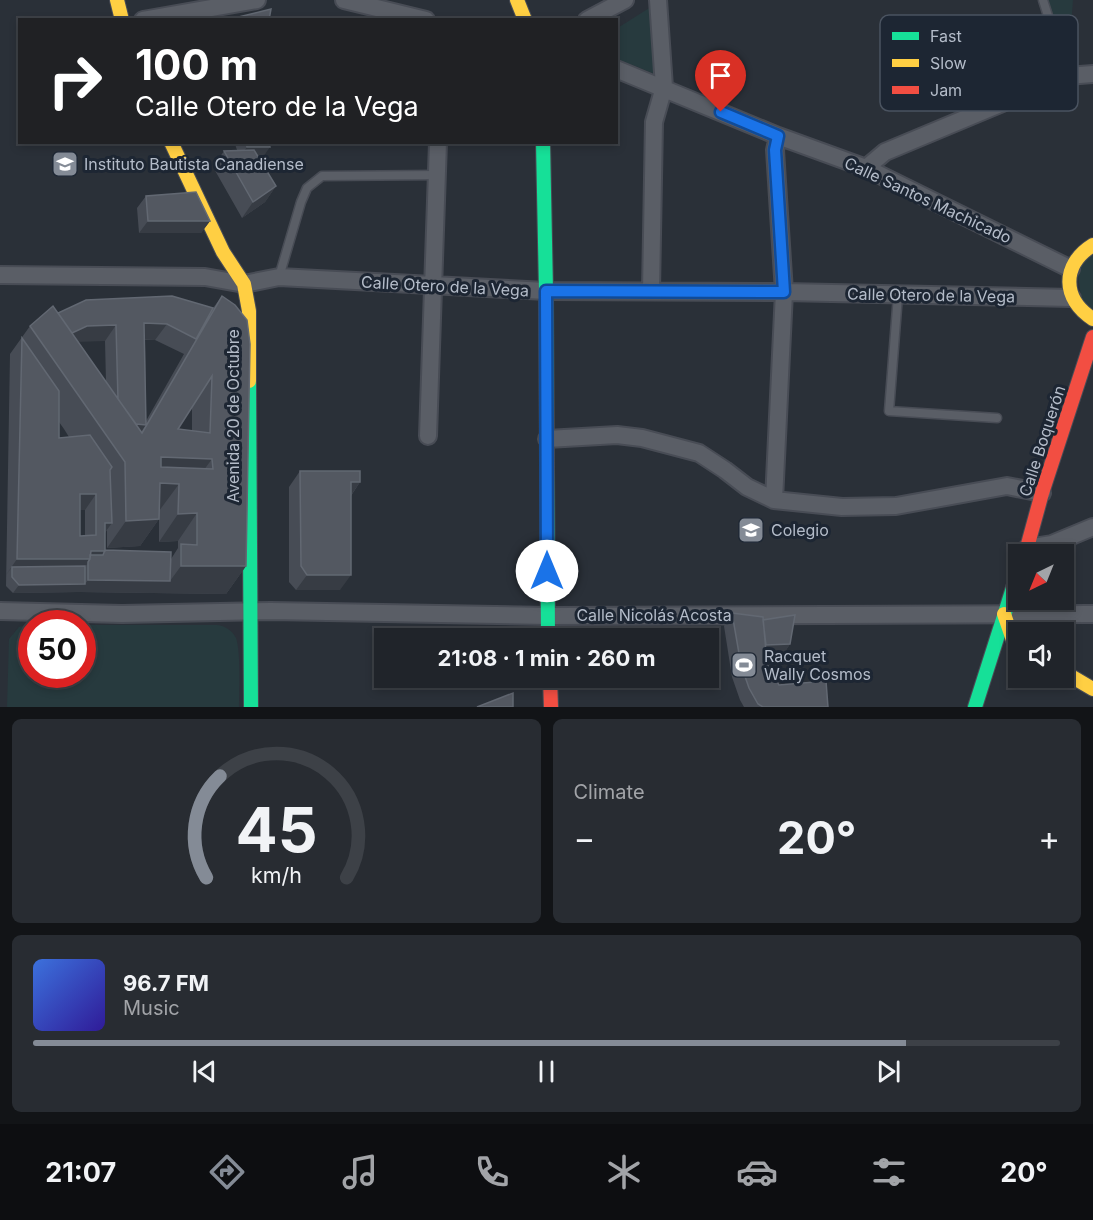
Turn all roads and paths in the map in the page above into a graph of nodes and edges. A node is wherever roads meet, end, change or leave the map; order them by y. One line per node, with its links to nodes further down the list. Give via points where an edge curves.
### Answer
1 (117, 0): 9 (main road)
2 (257, 0): 10 (street)
3 (344, 0): 11 (street)
4 (517, 0): 12 (main road)
5 (625, 0): 13 (street)
6 (658, 0): 17 (street)
7 (1043, 0): 8 (lane)
8 (1048, 15)
9 (122, 18)
10 (154, 18)
11 (418, 18)
12 (524, 18)
13 (591, 18)
14 (618, 70): 17 (street, Calle Santos Machicado)
15 (1093, 74): 16 (street)
16 (1078, 75)
17 (664, 87): 19 (street, Calle Santos Machicado); 32 (street, via 654,122)
18 (983, 111): 23 (street, via 885,152)
19 (778, 136): 23 (street, Calle Santos Machicado); 33 (street, via 775,150)
20 (172, 144): 29 (main road, Avenida 20 de Octubre, via 223,252)
21 (438, 144): 24 (street)
22 (543, 144): 31 (main road)
23 (866, 168): 26 (street, Calle Santos Machicado)
24 (438, 175): 28 (lane, via 322,176 307,188 301,202); 30 (street)
25 (1093, 245): 26 (main road, via 1078,256)
26 (1071, 269): 35 (main road)
27 (0, 275): 29 (street, Calle Otero de la Vega, via 205,277)
28 (279, 277): 29 (street, Calle Otero de la Vega); 30 (street, Calle Otero de la Vega)
29 (244, 284): 47 (main road, Avenida 20 de Octubre, via 249,312)
30 (433, 286): 31 (street, Calle Otero de la Vega); 39 (street)
31 (546, 291): 32 (street, Calle Otero de la Vega); 40 (main road)
32 (651, 291): 33 (street, Calle Otero de la Vega)
33 (784, 292): 34 (street, Calle Otero de la Vega); 42 (street)
34 (898, 295): 35 (street, Calle Otero de la Vega); 38 (lane, via 889,411)
35 (1072, 298): 36 (main road, via 1078,309)
36 (1093, 320)
37 (1093, 337): 41 (main road, Calle Boquerón)
38 (997, 418)
39 (428, 436)
40 (547, 439): 42 (street, via 617,435 699,453); 51 (main road)
41 (1042, 493): 42 (street, via 1007,486 896,506 842,507); 44 (main road, Calle Boquerón)
42 (774, 501)
43 (1093, 527): 45 (street)
44 (1028, 544)
45 (1052, 544)
46 (1008, 602): 49 (main road)
47 (249, 611): 48 (street, Calle Nicolás Acosta); 51 (street, Calle Nicolás Acosta); 57 (main road, Avenida 20 de Octubre)
48 (0, 612)
49 (1004, 614): 50 (street, Calle Nicolás Acosta); 51 (street, Calle Nicolás Acosta); 52 (main road); 59 (main road)
50 (1093, 614)
51 (548, 615): 53 (main road)
52 (1008, 626)
53 (548, 628)
54 (1074, 678): 56 (main road)
55 (550, 688): 58 (main road)
56 (1093, 689)
57 (251, 707)
58 (551, 707)
59 (975, 707)

